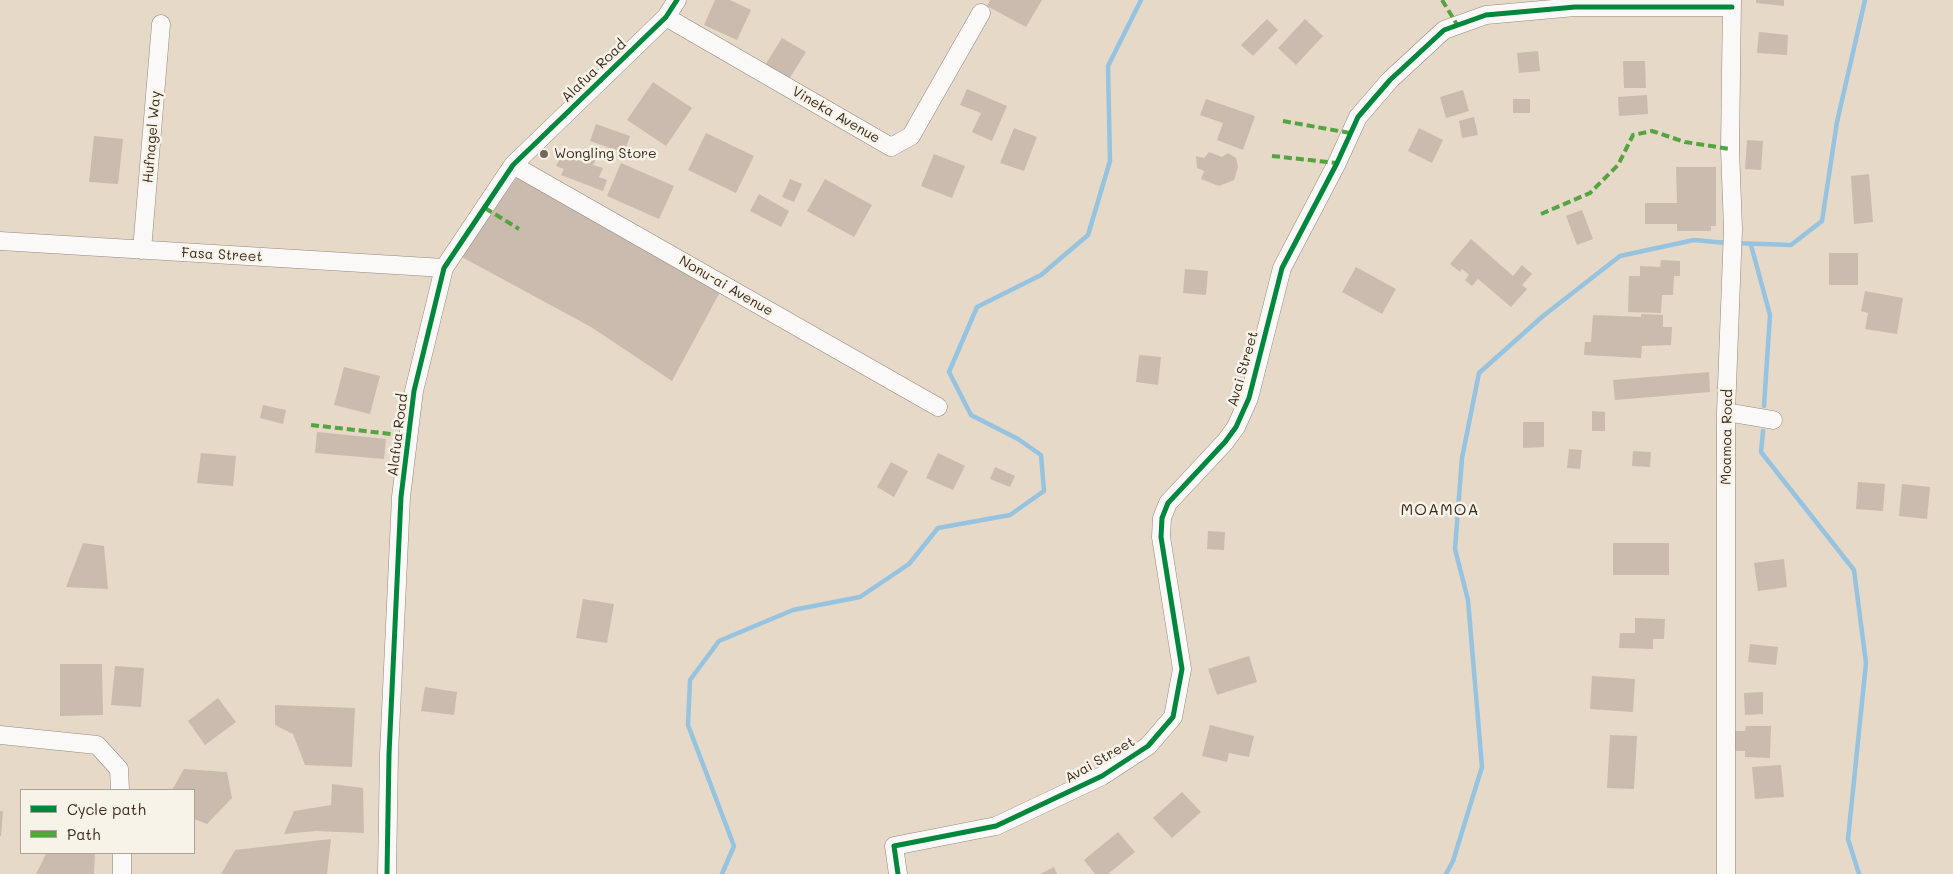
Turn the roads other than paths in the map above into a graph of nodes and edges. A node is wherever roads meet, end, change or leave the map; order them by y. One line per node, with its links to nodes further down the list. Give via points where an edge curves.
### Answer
1 (676, 0): 4 (street, Alafua Road)
2 (1732, 3): 11 (street, Moamoa Road, via 1730,149 1733,229); 18 (street, Avai Street, via 1575,7 1486,16 1444,30 1390,80 1358,117 1282,268 1249,398 1236,428 1168,503 1162,518 1161,537 1182,669 1173,717 1148,746 1102,776 996,826 894,846)
3 (982, 13): 4 (street, Vineka Avenue, via 911,136 890,147)
4 (666, 17): 6 (street, Alafua Road)
5 (161, 24): 8 (street, Hufnagel Way)
6 (514, 165): 9 (street, Alafua Road); 10 (street, Nonu-ai Avenue)
7 (0, 241): 8 (street, Fasa Street)
8 (142, 250): 9 (street, Fasa Street)
9 (444, 268): 17 (street, Alafua Road, via 414,391 401,497)
10 (938, 407)
11 (1726, 412): 12 (street); 19 (street, Moamoa Road)
12 (1772, 420)
13 (0, 735): 14 (street, via 97,745 119,769)
14 (120, 789)
15 (122, 854): 16 (street)
16 (122, 874)
17 (387, 874)
18 (898, 874)
19 (1726, 874)

